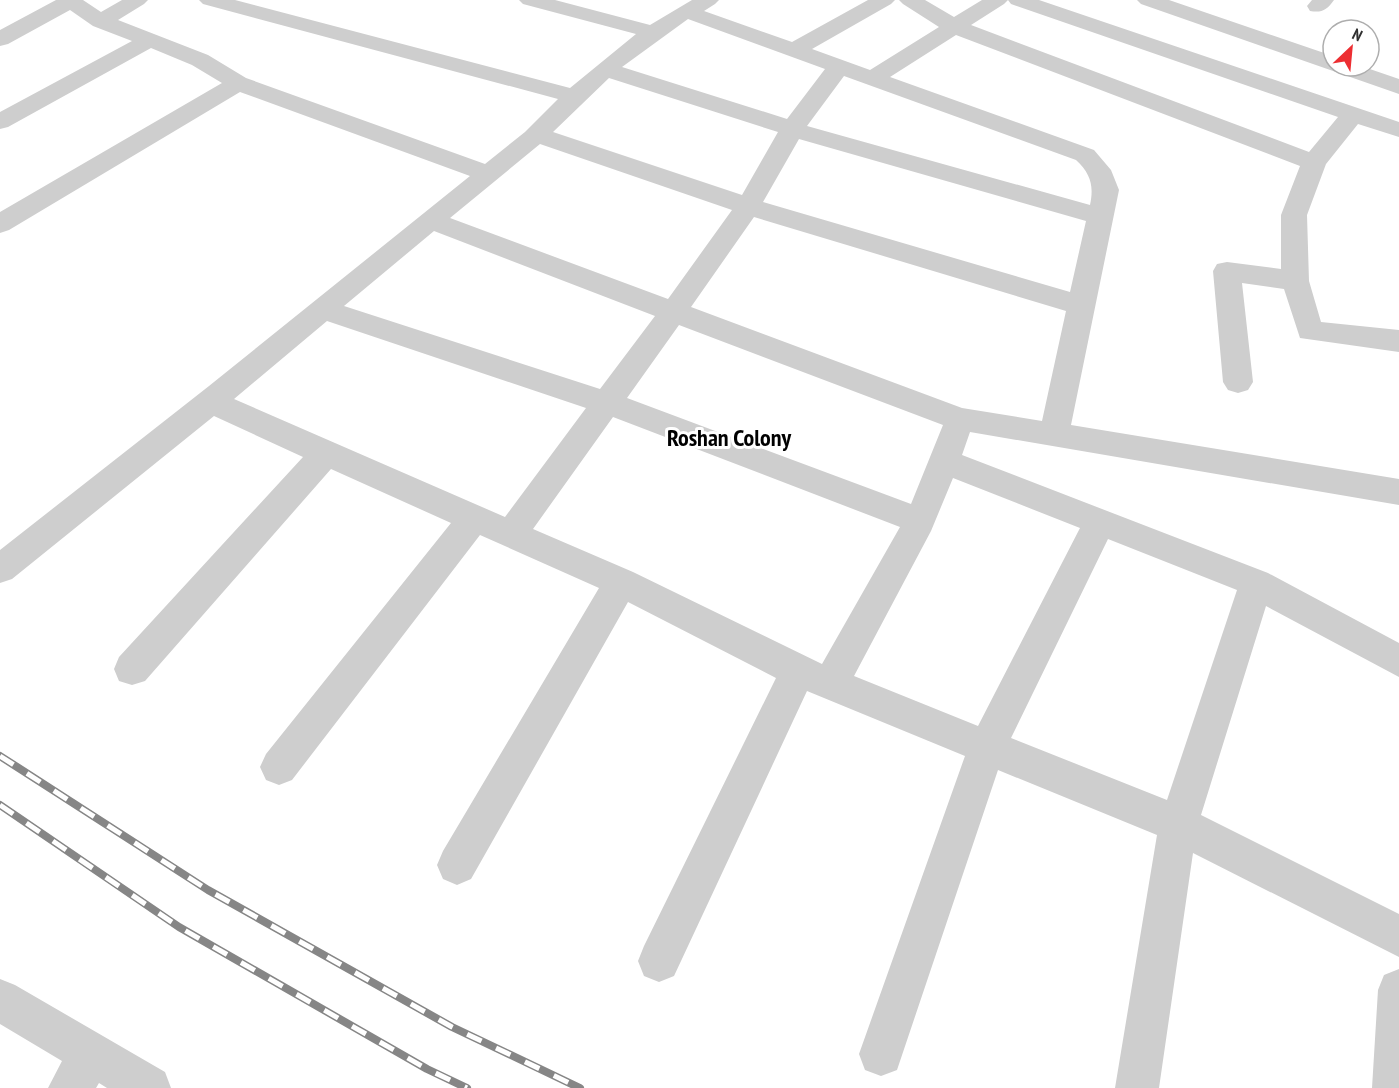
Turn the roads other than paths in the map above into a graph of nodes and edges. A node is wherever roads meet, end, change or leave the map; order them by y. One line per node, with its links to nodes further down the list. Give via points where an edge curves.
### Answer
1 (70, 0): 12 (street); 15 (street)
2 (137, 0): 12 (street)
3 (210, 0): 25 (street)
4 (530, 0): 14 (street)
5 (708, 0): 11 (street)
6 (884, 0): 17 (street)
7 (910, 0): 13 (street)
8 (997, 0): 13 (street)
9 (1018, 0): 26 (street)
10 (1148, 0): 18 (street)
11 (685, 11): 14 (street); 17 (street)
12 (101, 21): 16 (street)
13 (953, 26): 21 (street); 31 (street)
14 (652, 32): 20 (street)
15 (0, 39)
16 (150, 40): 23 (street, via 200,60); 27 (street)
17 (795, 49): 19 (street)
18 (1321, 60)
19 (839, 66): 21 (street); 28 (street)
20 (605, 69): 25 (street); 28 (street)
21 (872, 78): 34 (street, via 1085,154 1104,176 1107,190)
22 (1373, 78): 24 (street)
23 (238, 83): 32 (street); 36 (street)
24 (1399, 87)
25 (575, 96): 30 (street)
26 (1353, 115): 29 (street); 31 (street)
27 (0, 123)
28 (792, 129): 33 (street); 34 (street)
29 (1399, 130)
30 (536, 135): 32 (street); 33 (street)
31 (1314, 162): 37 (street, via 1294,215)
32 (486, 173): 35 (street)
33 (748, 206): 38 (street); 40 (street)
34 (1100, 216): 38 (street)
35 (432, 221): 39 (street); 40 (street)
36 (0, 224)
37 (1295, 281): 41 (street, via 1310,331); 42 (street, via 1227,271)
38 (1081, 305): 46 (street)
39 (324, 310): 43 (street); 44 (street)
40 (674, 311): 44 (street); 45 (street)
41 (1399, 341)
42 (1238, 382)
43 (220, 394): 47 (street, via 219,402 227,410); 54 (street)
44 (607, 403): 51 (street); 53 (street)
45 (960, 419): 46 (street); 48 (street)
46 (1054, 433): 49 (street)
47 (326, 453): 50 (street); 58 (street)
48 (944, 461): 51 (street); 52 (street)
49 (1399, 492)
50 (475, 517): 53 (street); 61 (street)
51 (920, 521): 59 (street)
52 (1100, 522): 56 (street); 60 (street)
53 (511, 534): 55 (street)
54 (0, 569)
55 (621, 582): 59 (street); 63 (street)
56 (1256, 583): 57 (street); 62 (street)
57 (1399, 661)
58 (132, 669)
59 (814, 677): 60 (street); 65 (street)
60 (987, 747): 62 (street); 68 (street)
61 (279, 767)
62 (1178, 824): 64 (street); 71 (street)
63 (457, 865)
64 (1399, 936)
65 (658, 961)
66 (1399, 990): 72 (street)
67 (0, 1000): 69 (street)
68 (881, 1054)
69 (81, 1071): 70 (street)
70 (149, 1088)
71 (1137, 1088)
72 (1394, 1088)

